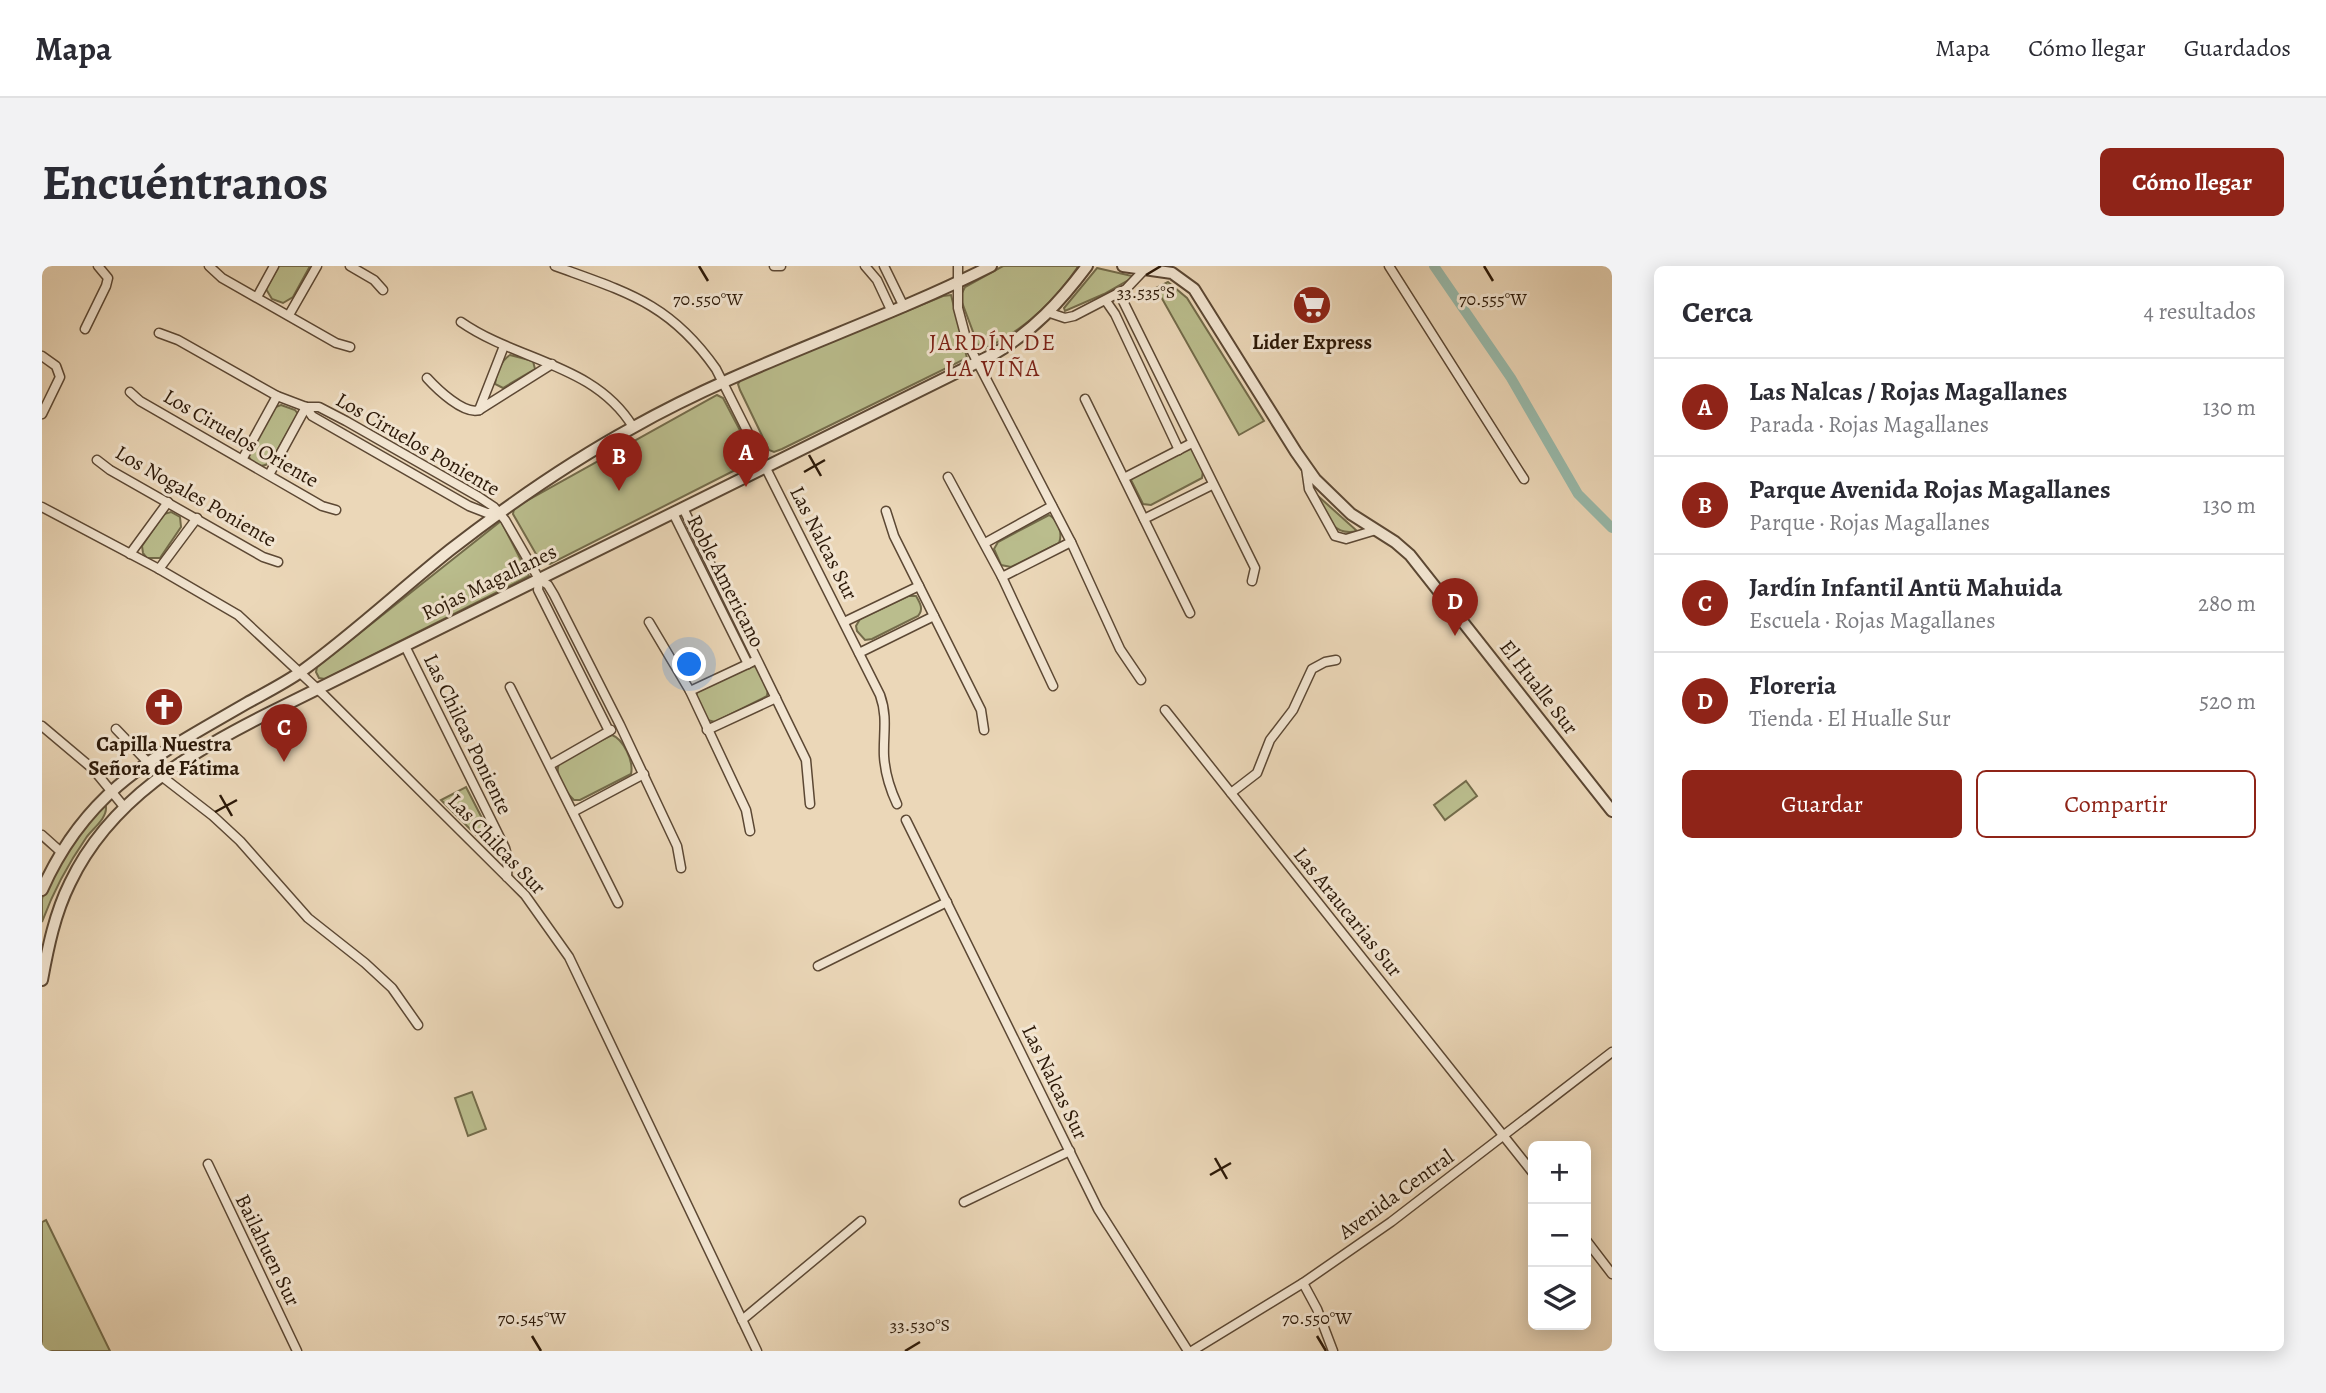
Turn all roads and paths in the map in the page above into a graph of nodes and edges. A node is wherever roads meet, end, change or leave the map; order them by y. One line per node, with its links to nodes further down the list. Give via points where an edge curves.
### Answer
1 (97, 266): 27 (street, via 108,278)
2 (209, 266): 20 (street)
3 (274, 266): 20 (street)
4 (317, 266): 25 (street)
5 (350, 266): 18 (street)
6 (555, 266): 35 (street, Las Nalcas Sur, via 611,285 656,308 693,339)
7 (774, 266): 8 (street)
8 (781, 266)
9 (865, 266): 23 (street)
10 (884, 266): 22 (street)
11 (958, 266): 17 (street)
12 (991, 266): 17 (street, Rojas Magallanes)
13 (1087, 266): 24 (street, Rojas Magallanes)
14 (1124, 266): 16 (street, El Hualle Sur)
15 (1389, 266): 52 (street)
16 (1146, 269): 19 (street); 48 (street, El Hualle Sur, via 1179,277 1200,296)
17 (957, 283): 22 (street, Rojas Magallanes); 32 (street, via 963,331)
18 (383, 290)
19 (1119, 293): 21 (street); 43 (street)
20 (257, 296): 25 (street)
21 (1106, 301): 24 (street, via 1068,318); 44 (street)
22 (904, 307): 23 (street, Rojas Magallanes)
23 (892, 312): 35 (street, Rojas Magallanes)
24 (1050, 313): 32 (street, Rojas Magallanes, via 1022,337)
25 (289, 315): 30 (street)
26 (461, 322): 29 (street)
27 (85, 329)
28 (159, 333): 37 (street, Los Ciruelos Poniente)
29 (504, 346): 33 (street); 40 (street)
30 (350, 348)
31 (42, 356): 41 (street, via 56,366 60,377)
32 (978, 363): 47 (street, Rojas Magallanes); 55 (street)
33 (552, 364): 40 (street); 42 (street, via 588,381)
34 (427, 378): 40 (street, via 469,411)
35 (723, 381): 42 (street, Rojas Magallanes); 47 (street, Las Nalcas Sur)
36 (131, 392): 45 (street, Los Ciruelos Oriente)
37 (277, 396): 39 (street, Los Ciruelos Poniente); 45 (street)
38 (1085, 399): 51 (street)
39 (306, 407): 49 (street); 60 (street, Los Ciruelos Poniente, via 320,407 346,421); 60 (street, Los Ciruelos Poniente, via 312,416 469,506)
40 (479, 410)
41 (42, 414)
42 (633, 427): 60 (street, Rojas Magallanes)
43 (1192, 443): 44 (street); 53 (street)
44 (1179, 450): 51 (street)
45 (243, 458): 49 (street, Los Ciruelos Oriente)
46 (97, 460): 54 (street, Los Nogales Poniente)
47 (766, 467): 58 (street, Rojas Magallanes); 76 (street, Las Nalcas Sur)
48 (1306, 468): 63 (street, El Hualle Sur, via 1338,503); 63 (street, El Hualle Sur, via 1312,496 1335,536 1346,539)
49 (270, 473): 57 (street, Los Ciruelos Oriente)
50 (948, 477): 65 (street)
51 (1124, 478): 62 (street)
52 (1524, 479)
53 (1212, 485): 62 (street); 71 (street, via 1255,568)
54 (168, 502): 61 (street, Los Nogales Poniente); 66 (street)
55 (1052, 506): 64 (street); 65 (street)
56 (42, 507): 66 (street, Las Chilcas Sur)
57 (336, 510)
58 (678, 510): 70 (street, Rojas Magallanes); 79 (street, Roble Americano); 81 (street, Roble Americano)
59 (886, 511): 72 (street)
60 (499, 513): 70 (street); 82 (street, Rojas Magallanes)
61 (197, 519): 67 (street, Los Nogales Poniente); 68 (street)
62 (1144, 519): 73 (street)
63 (1376, 530): 105 (street, El Hualle Sur, via 1417,563)
64 (1071, 542): 69 (street); 83 (street, via 1120,649)
65 (985, 543): 69 (street)
66 (130, 554): 68 (street, Las Chilcas Sur)
67 (278, 562)
68 (159, 569): 82 (street, Las Chilcas Sur, via 238,615)
69 (1002, 577): 84 (street)
70 (539, 579): 77 (street, Rojas Magallanes); 90 (street, via 548,585); 95 (street, via 538,590)
71 (1252, 581)
72 (919, 586): 74 (street); 76 (street)
73 (1190, 613)
74 (934, 616): 78 (street); 94 (street, via 981,710)
75 (649, 622): 87 (street)
76 (844, 622): 78 (street, Las Nalcas Sur)
77 (405, 646): 86 (street, Rojas Magallanes); 112 (street, Las Chilcas Poniente, via 505,848)
78 (859, 653): 103 (street, Las Nalcas Sur, via 885,710 885,766)
79 (758, 659): 81 (street, Roble Americano); 88 (street, Roble Americano)
80 (1335, 660): 101 (street, via 1312,669 1288,718 1270,740 1257,773)
81 (748, 664): 87 (street, Roble Americano)
82 (301, 672): 86 (street, Las Chilcas Sur); 96 (street, Rojas Magallanes)
83 (1141, 680)
84 (1054, 686)
85 (510, 687): 97 (street)
86 (318, 688): 99 (street, Rojas Magallanes, via 216,740); 112 (street, Las Chilcas Sur)
87 (690, 691): 93 (street)
88 (776, 698): 93 (street); 102 (street, Roble Americano, via 806,760)
89 (1164, 710): 101 (street, Las Araucarias Sur)
90 (620, 725): 95 (street); 98 (street)
91 (42, 726): 100 (street)
92 (116, 729): 96 (street)
93 (707, 730): 108 (street, via 747,810)
94 (984, 730)
95 (609, 731): 97 (street)
96 (146, 762): 99 (street); 100 (street, Rojas Magallanes)
97 (550, 765): 106 (street)
98 (644, 774): 106 (street); 111 (street, via 677,845)
99 (160, 775): 104 (street, Rojas Magallanes); 118 (street, via 213,816 300,910 393,988)
100 (112, 790): 104 (street); 110 (street, Rojas Magallanes)
101 (1231, 793): 120 (street, Las Araucarias Sur)
102 (810, 804)
103 (897, 804)
104 (125, 808): 117 (street, Rojas Magallanes, via 92,845 69,884)
105 (1612, 811)
106 (573, 812): 115 (street)
107 (906, 820): 114 (street, Las Nalcas Sur)
108 (750, 831)
109 (42, 835): 110 (street)
110 (61, 852): 113 (street, Rojas Magallanes)
111 (681, 868)
112 (507, 877): 129 (street, Las Chilcas Sur, via 569,957)
113 (42, 890)
114 (947, 902): 116 (street); 121 (street, Las Nalcas Sur)
115 (618, 903)
116 (818, 966)
117 (42, 980)
118 (418, 1024)
119 (1612, 1052): 120 (street, Avenida Central)
120 (1504, 1136): 123 (street, Las Araucarias Sur); 128 (street, Avenida Central)
121 (1070, 1151): 124 (street); 132 (street, Las Nalcas Sur, via 1098,1209)
122 (208, 1164): 130 (street, Bailahuen Sur)
123 (1528, 1167)
124 (964, 1202)
125 (860, 1221): 129 (street)
126 (1591, 1247): 127 (street)
127 (1612, 1274)
128 (1303, 1283): 132 (street, Avenida Central); 133 (street)
129 (742, 1320): 131 (street, Las Chilcas Sur)
130 (297, 1351)
131 (757, 1351)
132 (1190, 1351)
133 (1333, 1351)

